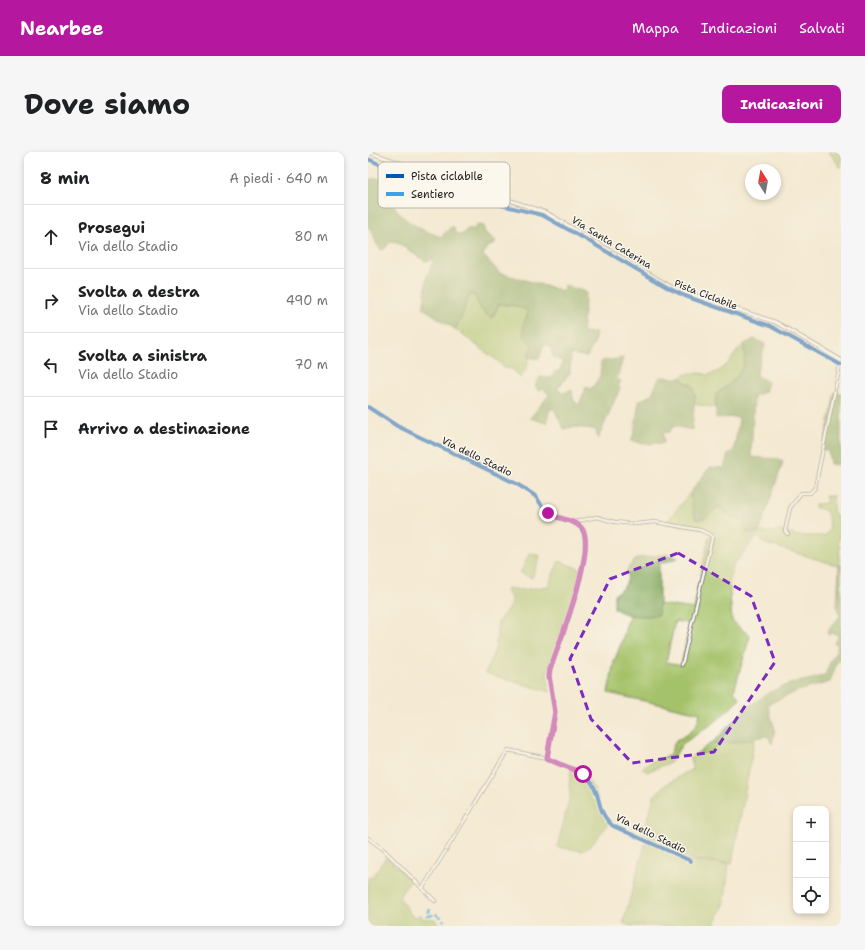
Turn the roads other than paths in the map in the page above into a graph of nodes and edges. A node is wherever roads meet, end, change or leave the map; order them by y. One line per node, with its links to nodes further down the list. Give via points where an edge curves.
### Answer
1 (368, 152): 2 (street, Via Santa Caterina)
2 (397, 162)
3 (510, 200): 4 (street, Via Santa Caterina, via 547,213 673,288 775,322)
4 (841, 360): 7 (street, via 815,488 810,493 801,493 790,508 786,531)
5 (368, 407): 6 (street, Via dello Stadio, via 397,426 517,484 534,495 548,513)
6 (573, 522): 8 (street, via 596,517 635,524 655,522 700,530 711,535); 9 (street, via 584,531 583,568 550,669 555,712)
7 (788, 534)
8 (682, 665)
9 (547, 758): 11 (street, Via dello Stadio, via 575,770 591,782 599,806 613,826); 12 (street, Via dello Stadio, via 508,750)
10 (368, 838): 12 (street, via 384,850)
11 (691, 861)
12 (422, 889): 13 (street)
13 (434, 901)

